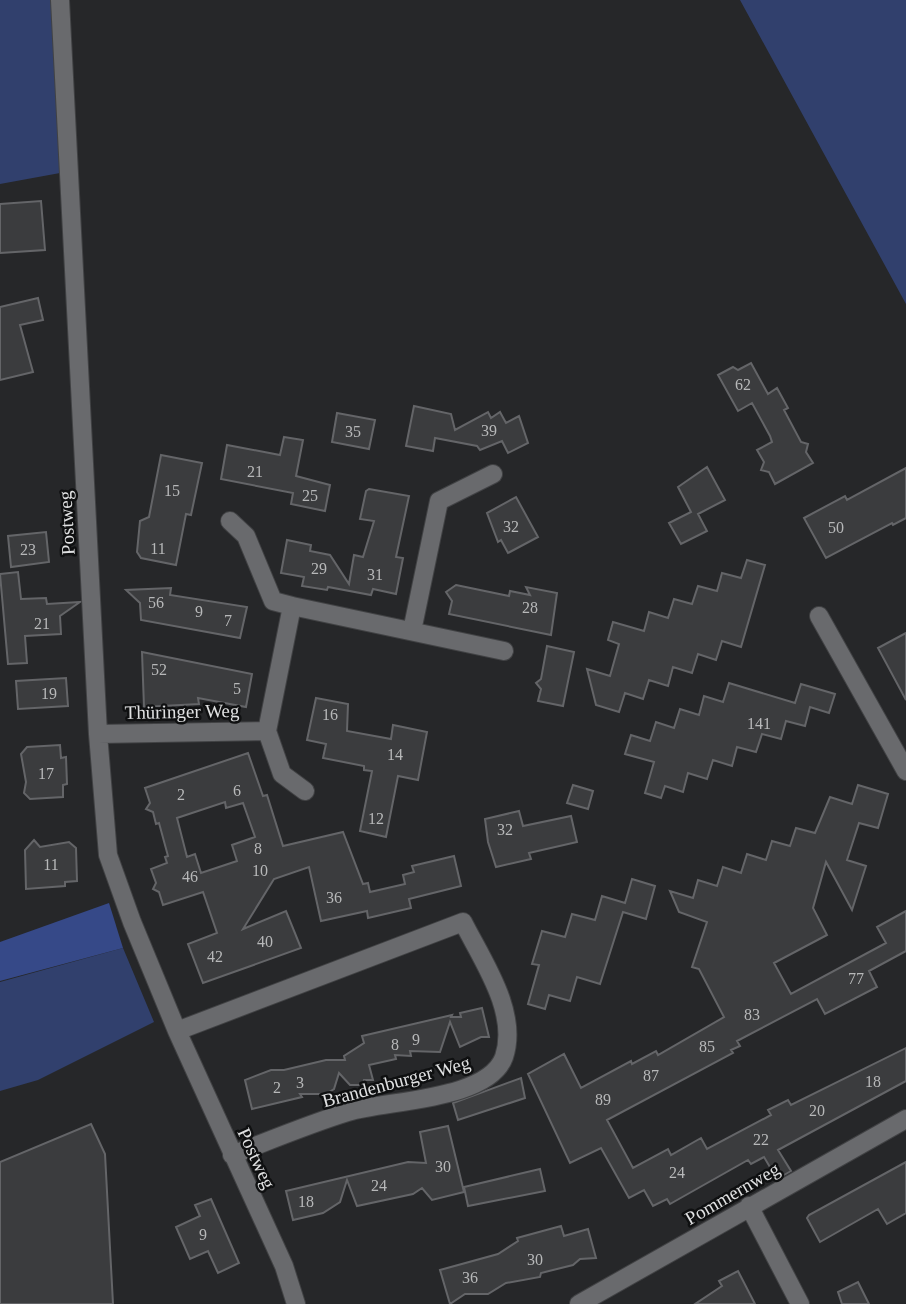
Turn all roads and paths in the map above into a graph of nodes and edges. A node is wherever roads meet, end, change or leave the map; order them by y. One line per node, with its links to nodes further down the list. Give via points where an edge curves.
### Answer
1 (60, 0): 9 (street, Postweg)
2 (493, 474): 6 (street, via 439,501)
3 (230, 521): 4 (street, via 246,536 273,601)
4 (292, 606): 6 (street); 8 (street, Thüringer Weg)
5 (819, 616): 10 (street)
6 (412, 631): 7 (street)
7 (505, 651)
8 (267, 731): 9 (street, Thüringer Weg); 11 (street, via 282,774)
9 (98, 734): 12 (street, Postweg, via 108,855)
10 (906, 771)
11 (305, 791)
12 (177, 1031): 14 (street, Postweg); 14 (street, Brandenburger Weg, via 463,922 498,993 508,1037 503,1059 490,1076 438,1095 350,1111)
13 (906, 1119): 15 (street, Pommernweg)
14 (232, 1155): 16 (street, Postweg, via 284,1266)
15 (749, 1206): 17 (street, Pommernweg); 18 (street)
16 (296, 1304)
17 (579, 1304)
18 (800, 1304)

